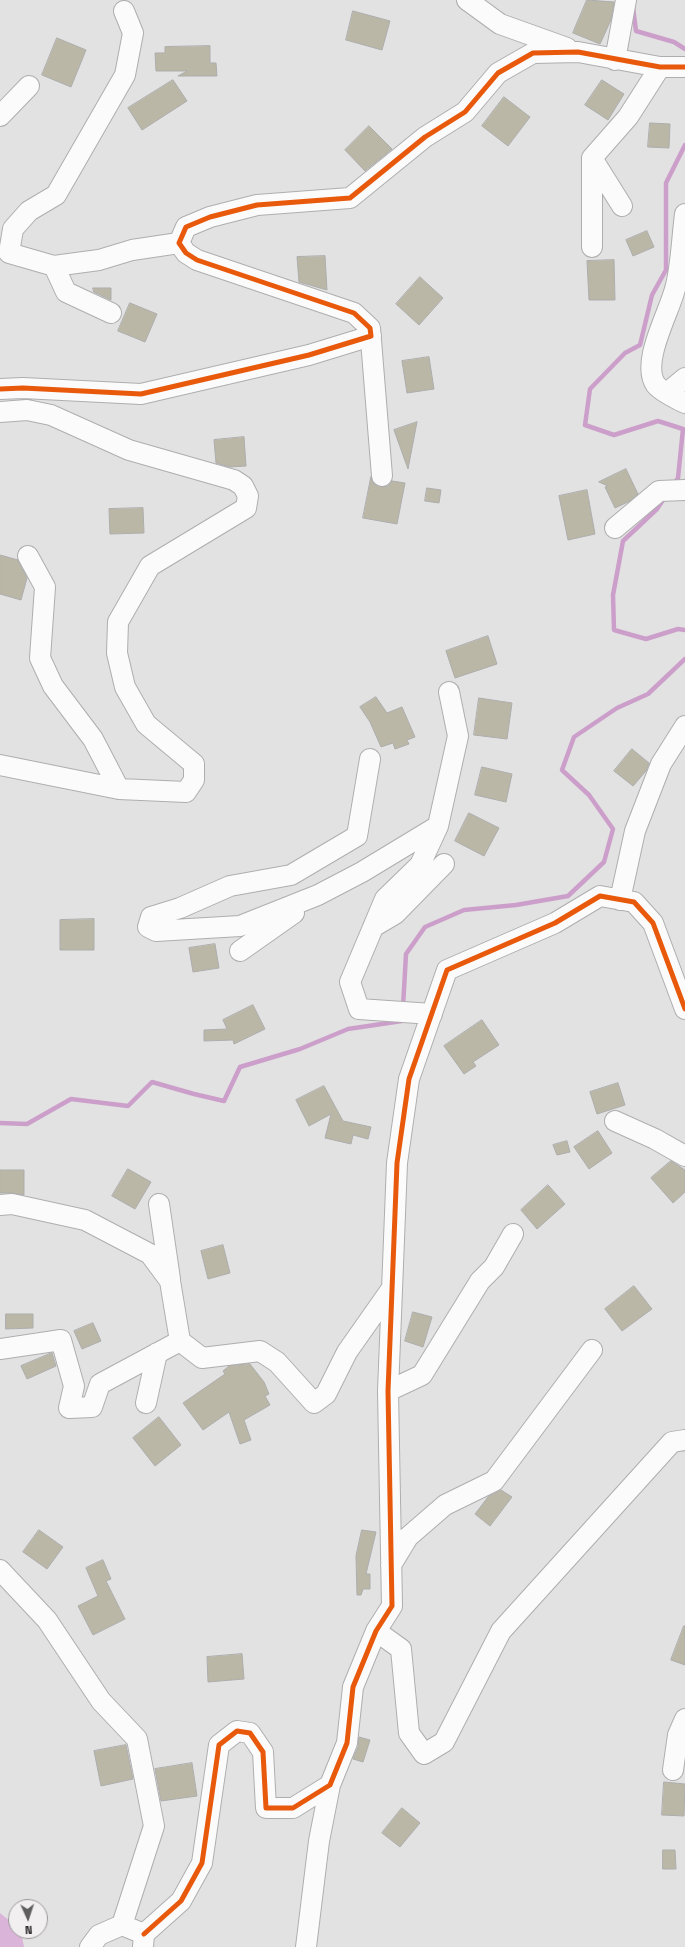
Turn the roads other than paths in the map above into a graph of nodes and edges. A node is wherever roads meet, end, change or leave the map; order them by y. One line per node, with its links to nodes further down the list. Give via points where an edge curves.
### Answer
1 (467, 0): 4 (street, via 500,24)
2 (626, 0): 5 (street)
3 (124, 11): 15 (street, via 133,33 125,75 56,195 30,211 13,229)
4 (578, 52): 5 (street); 13 (street, via 533,53 498,73 466,112 425,137 350,198 257,205 210,217 186,227)
5 (615, 60): 6 (street)
6 (660, 67): 7 (street); 10 (street, via 628,117)
7 (685, 67)
8 (30, 86): 9 (street)
9 (0, 116)
10 (592, 158): 11 (street); 14 (street)
11 (622, 206)
12 (685, 214): 21 (street, via 676,288 657,339 651,365 656,385)
13 (179, 243): 16 (street, via 132,250 98,260); 18 (street, via 186,254 197,260 354,313 370,328)
14 (592, 248)
15 (5, 249): 16 (street)
16 (54, 266): 17 (street, via 66,292)
17 (111, 313)
18 (371, 336): 20 (street, via 309,355 141,394); 24 (street)
19 (685, 378): 21 (street)
20 (0, 389)
21 (667, 393): 22 (street)
22 (685, 403)
23 (0, 412): 32 (street, via 27,410 51,415 129,450 234,480 243,486 248,496 246,508 150,566 118,622 117,652 125,687 146,724 194,764 194,780 186,792)
24 (382, 476)
25 (685, 490): 26 (street, via 659,490)
26 (615, 528)
27 (28, 556): 32 (street, via 45,587 40,658 53,686 93,739)
28 (449, 692): 33 (street, via 458,736)
29 (685, 726): 36 (street, via 661,764 635,831)
30 (370, 760): 35 (street, via 357,836 291,875 230,886 180,908 150,917 148,928 156,931 240,926)
31 (0, 765): 32 (street)
32 (119, 789)
33 (438, 826): 35 (street); 37 (street, via 420,865 385,899)
34 (444, 864): 37 (street, via 395,914)
35 (318, 895): 38 (street)
36 (620, 900): 39 (street, via 634,902 653,923); 40 (street, via 600,896 555,923 447,970)
37 (373, 927): 40 (street, via 350,982 359,1009)
38 (240, 951)
39 (685, 1009)
40 (432, 1014): 47 (street, via 409,1079 397,1163)
41 (616, 1121): 42 (street, via 655,1138)
42 (685, 1156)
43 (159, 1204): 46 (street)
44 (0, 1205): 46 (street, via 12,1204 85,1220 150,1254)
45 (513, 1234): 52 (street, via 494,1267 480,1281 422,1375)
46 (170, 1281): 48 (street)
47 (392, 1288): 48 (street, via 347,1352 326,1394 314,1403 277,1362 260,1351 202,1358); 52 (street)
48 (180, 1341): 51 (street)
49 (0, 1349): 51 (street, via 61,1340 74,1386 69,1408 92,1407 100,1384)
50 (592, 1350): 55 (street, via 494,1480 445,1505 408,1537)
51 (157, 1353): 53 (street)
52 (388, 1391): 55 (street)
53 (146, 1403)
54 (685, 1440): 57 (street, via 672,1442 502,1632 444,1742 424,1754 409,1733 402,1649)
55 (391, 1565): 57 (street, via 392,1606)
56 (0, 1570): 61 (street, via 47,1620 101,1701 137,1739 154,1826)
57 (376, 1631): 60 (street, via 353,1687 347,1743)
58 (685, 1719): 59 (street, via 678,1735)
59 (673, 1770)
60 (330, 1785): 62 (street, via 293,1808 266,1808 263,1752 250,1733 237,1731 219,1745 202,1863 181,1901); 64 (street)
61 (122, 1925): 62 (street); 63 (street, via 99,1935)
62 (144, 1940)
63 (90, 1947)
64 (306, 1947)

